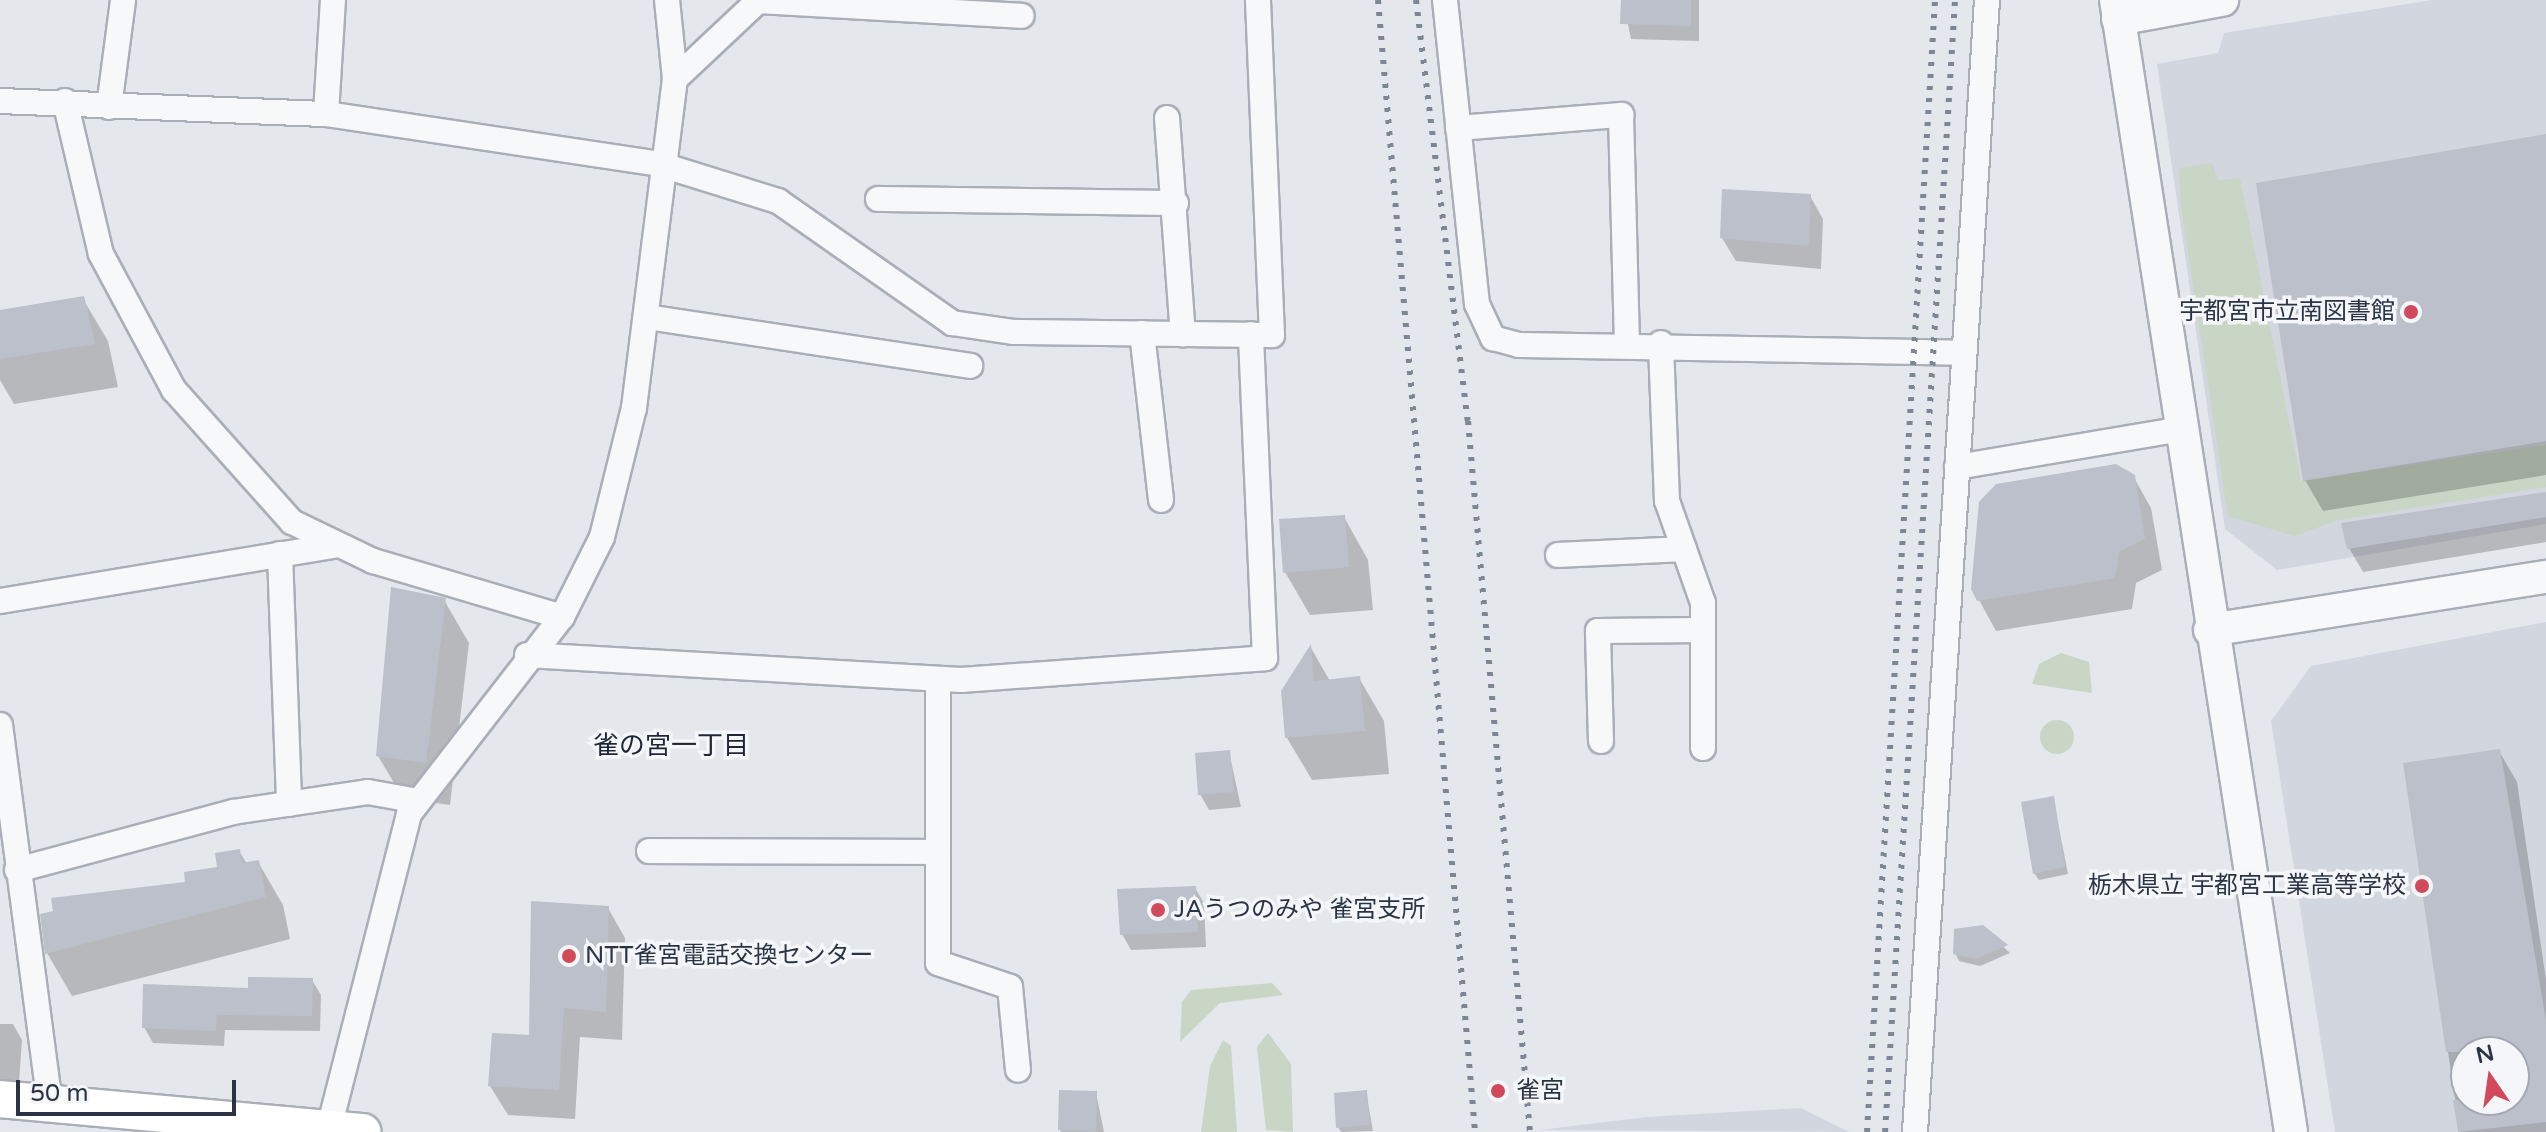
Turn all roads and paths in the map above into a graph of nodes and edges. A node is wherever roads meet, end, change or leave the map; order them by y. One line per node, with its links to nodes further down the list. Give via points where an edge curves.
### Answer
1 (123, 0): 15 (street)
2 (333, 0): 16 (street)
3 (667, 0): 12 (street)
4 (1258, 0): 25 (street, via 1272,335)
5 (1445, 0): 18 (street)
6 (1987, 0): 28 (street)
7 (2222, 0): 9 (street)
8 (758, 1): 11 (street); 12 (street)
9 (2161, 5): 10 (street)
10 (2117, 9): 30 (street)
11 (1022, 16)
12 (675, 79): 19 (street)
13 (0, 101): 14 (street)
14 (65, 101): 15 (street); 33 (street, via 101,254 174,390 292,522)
15 (109, 107): 16 (street)
16 (326, 114): 19 (street)
17 (1167, 118): 21 (street)
18 (1458, 128): 27 (street, via 1477,304 1493,338 1519,345); 27 (street, via 1621,115)
19 (659, 164): 22 (street); 23 (street, via 778,201 833,234 904,296 952,323)
20 (878, 199): 21 (street)
21 (1176, 203): 24 (street)
22 (647, 317): 29 (street); 39 (street, via 602,537)
23 (1142, 333): 24 (street); 32 (street)
24 (1183, 334): 25 (street)
25 (1251, 334): 43 (street, via 1265,658)
26 (1661, 343): 27 (street); 28 (street); 34 (street, via 1667,501)
27 (1627, 344)
28 (1964, 353): 31 (street)
29 (970, 366)
30 (2182, 429): 31 (street); 41 (street)
31 (1957, 467): 56 (street)
32 (1161, 500)
33 (333, 546): 35 (street); 39 (street)
34 (1684, 549): 36 (street); 40 (street, via 1703,603)
35 (280, 554): 38 (street); 48 (street)
36 (1558, 555)
37 (2546, 577): 41 (street)
38 (0, 601)
39 (562, 617): 42 (street)
40 (1703, 630): 45 (street, via 1598,631); 46 (street)
41 (2210, 630): 57 (street)
42 (527, 655): 43 (street); 47 (street)
43 (938, 679): 50 (street)
44 (0, 725): 51 (street)
45 (1601, 741)
46 (1703, 748)
47 (418, 801): 48 (street, via 368,792); 55 (street)
48 (289, 804): 51 (street)
49 (649, 851): 50 (street)
50 (938, 852): 52 (street, via 938,963 1010,987)
51 (12, 880): 54 (street)
52 (1018, 1070)
53 (0, 1099): 54 (main road)
54 (50, 1103): 55 (main road)
55 (340, 1131)
56 (1915, 1132)
57 (2291, 1132)

